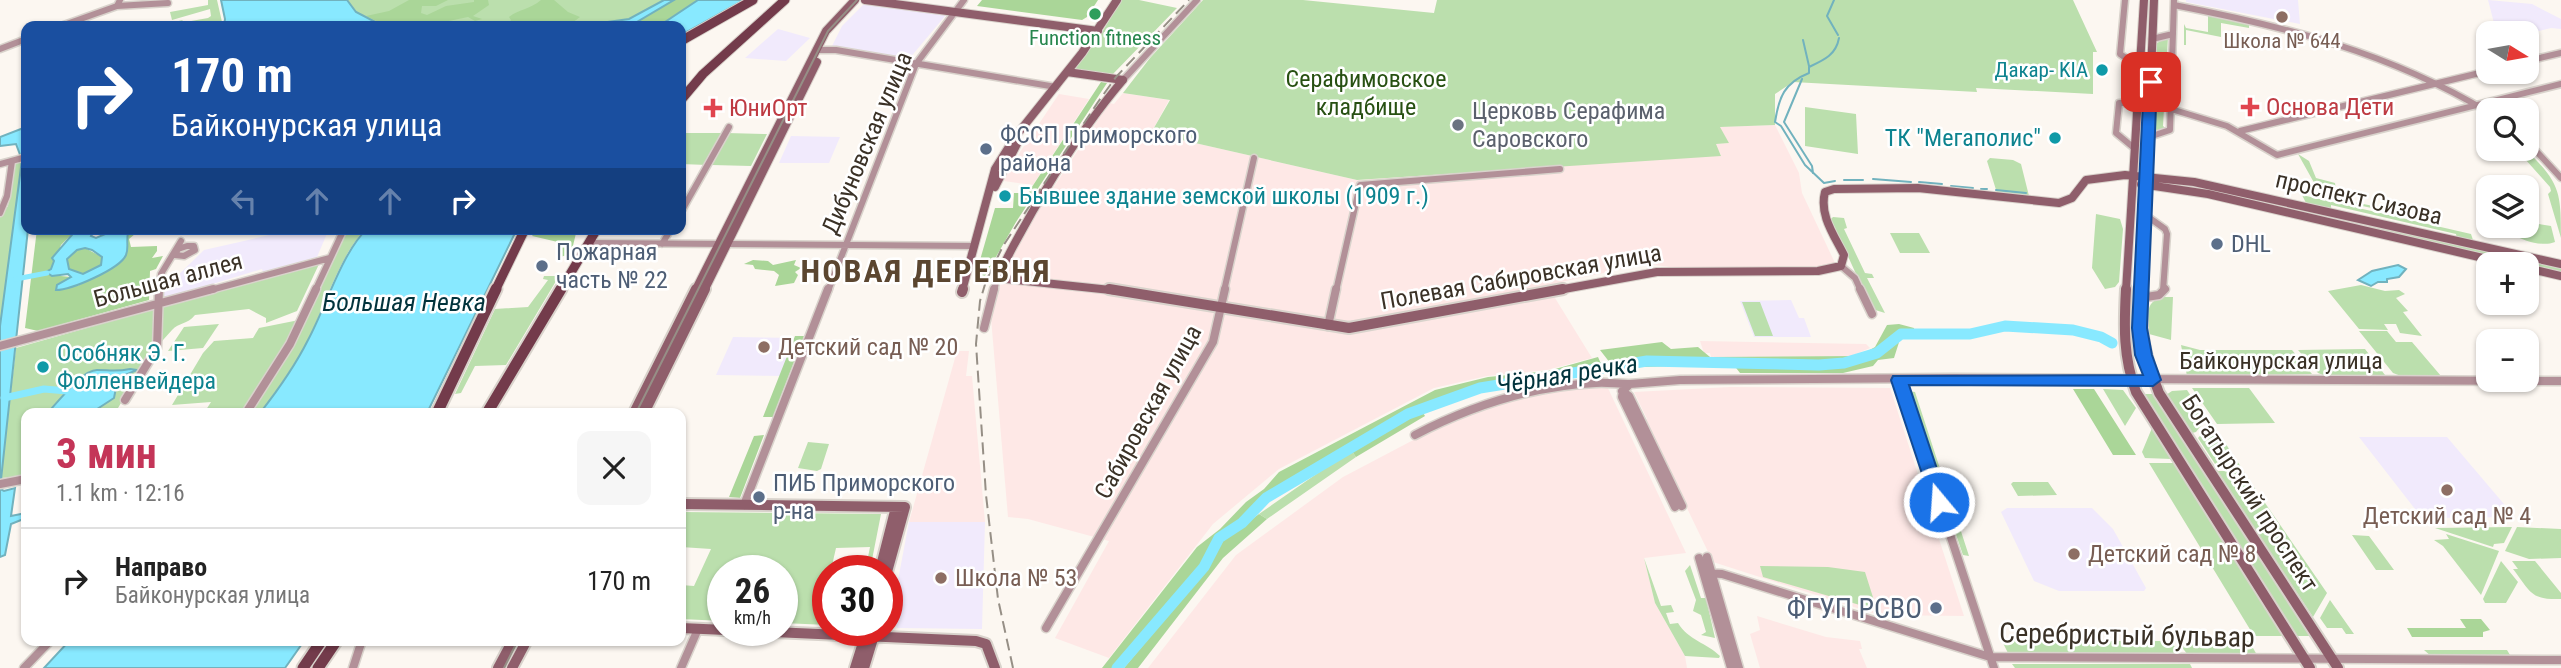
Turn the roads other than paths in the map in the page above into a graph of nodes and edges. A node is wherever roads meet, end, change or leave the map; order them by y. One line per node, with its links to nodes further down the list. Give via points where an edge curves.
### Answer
1 (175, 0): 13 (street, via 167,6)
2 (752, 0): 18 (main road)
3 (785, 0): 33 (main road)
4 (855, 0): 22 (street, via 831,24)
5 (863, 0): 14 (street); 22 (street, via 839,22)
6 (964, 0): 14 (street, Дибуновская улица)
7 (1117, 0): 16 (street)
8 (1197, 0): 29 (street)
9 (2125, 0): 26 (street, via 2120,54)
10 (2144, 0): 26 (street, Богатырский проспект)
11 (2154, 0): 19 (street, Богатырский проспект)
12 (2174, 2): 17 (street); 30 (street, via 2328,38)
13 (119, 3): 15 (street)
14 (955, 12): 16 (street); 25 (street, Дибуновская улица)
15 (74, 21)
16 (1098, 31): 27 (street)
17 (2173, 34): 19 (street); 38 (street)
18 (686, 38)
19 (2152, 39): 41 (street, Богатырский проспект)
20 (21, 41): 21 (street)
21 (0, 49)
22 (820, 50): 25 (street); 62 (street)
23 (2561, 53): 24 (street)
24 (2539, 58)
25 (916, 64): 32 (street); 63 (street, Дибуновская улица)
26 (2139, 67): 35 (street, Богатырский проспект)
27 (1067, 72): 29 (street); 32 (street)
28 (2476, 74): 30 (street)
29 (1123, 80): 71 (street, via 1020,231)
30 (2438, 83): 36 (street); 40 (street)
31 (2561, 84): 34 (street)
32 (1056, 87): 64 (street, via 989,195)
33 (686, 94)
34 (2506, 98)
35 (2137, 103): 42 (street, Богатырский проспект); 42 (street, via 2119,103 2116,133)
36 (2476, 104)
37 (2476, 105): 40 (street, via 2277,155)
38 (2171, 108): 40 (street); 41 (street, via 2169,132)
39 (729, 127): 52 (street)
40 (2239, 131)
41 (2149, 137): 51 (street, Богатырский проспект)
42 (2134, 148): 50 (street, Богатырский проспект)
43 (2539, 154): 49 (street)
44 (21, 158): 46 (street)
45 (1254, 158): 75 (street, Сабировская улица)
46 (12, 161): 47 (street); 53 (street)
47 (0, 164)
48 (1560, 169): 77 (street, via 1360,185)
49 (2561, 177)
50 (2132, 180): 51 (street); 68 (street, via 2098,183 2059,203 1918,188 1829,190 1822,206 1844,255); 81 (street, Богатырский проспект, via 2123,338)
51 (2147, 181): 54 (street, Богатырский проспект); 65 (street, проспект Сизова); 67 (street, проспект Сизова, via 2217,187)
52 (686, 203)
53 (0, 213)
54 (2144, 214): 73 (street, Богатырский проспект); 73 (street, via 2167,234 2165,289 2159,295)
55 (341, 235): 66 (street)
56 (522, 235): 87 (main road)
57 (594, 235): 60 (main road)
58 (667, 235): 61 (street)
59 (181, 241): 74 (street, via 161,274)
60 (589, 243): 61 (street); 88 (main road)
61 (662, 244): 62 (street)
62 (723, 244): 63 (street); 89 (street); 90 (street)
63 (844, 245): 64 (street); 95 (street, Дибуновская улица)
64 (974, 246): 72 (street)
65 (2476, 256)
66 (331, 257): 74 (street, Большая аллея); 86 (street, via 290,344)
67 (2561, 264)
68 (1841, 266): 76 (street, via 1855,278); 77 (street, Полевая Сабировская улица, via 1818,271 1657,272 1356,328)
69 (2539, 271): 70 (street)
70 (2561, 276)
71 (997, 278): 75 (street, Полевая Сабировская улица, via 1089,286); 78 (street)
72 (961, 292)
73 (2139, 298): 82 (street, Богатырский проспект, via 2141,341)
74 (158, 304): 79 (street, Большая аллея); 85 (street, via 158,348)
75 (1221, 309): 77 (street, Полевая Сабировская улица); 103 (street, Сабировская улица, via 1213,342)
76 (1872, 314)
77 (1328, 326)
78 (984, 328)
79 (0, 346)
80 (1899, 380): 81 (street, Байконурская улица); 84 (street, Байконурская улица, via 1680,380); 115 (street)
81 (2130, 380): 82 (street, Байконурская улица); 117 (street, Богатырский проспект)
82 (2153, 380): 83 (street, Байконурская улица); 118 (street, Богатырский проспект)
83 (2561, 381)
84 (1624, 387): 91 (street, Байконурская улица, via 1590,383 1507,397 1460,412); 96 (street, via 1622,397)
85 (125, 400)
86 (249, 408)
87 (439, 408)
88 (490, 408)
89 (637, 408)
90 (646, 408)
91 (1415, 435)
92 (21, 480): 93 (street)
93 (0, 484)
94 (686, 504): 95 (street)
95 (744, 505): 97 (street)
96 (1678, 506)
97 (901, 507): 98 (street); 99 (street)
98 (885, 555)
99 (891, 555)
100 (1703, 557): 101 (street)
101 (1708, 573): 115 (street, Серебристый бульвар); 129 (street); 130 (street)
102 (686, 628): 104 (street)
103 (1046, 628)
104 (698, 629): 105 (street); 125 (street)
105 (812, 632)
106 (903, 635): 128 (street, via 986,644)
107 (45, 646): 119 (street)
108 (318, 646): 120 (main road)
109 (333, 646): 121 (main road)
110 (360, 646): 122 (street)
111 (510, 646): 123 (street)
112 (524, 646): 124 (street)
113 (864, 646): 126 (street)
114 (868, 646): 127 (street)
115 (1990, 657): 117 (street, Серебристый бульвар); 131 (street)
116 (2561, 660): 118 (street, Серебристый бульвар)
117 (2307, 664): 118 (street, Серебристый бульвар)
118 (2335, 664)
119 (24, 668)
120 (303, 668)
121 (318, 668)
122 (353, 668)
123 (498, 668)
124 (513, 668)
125 (681, 668)
126 (855, 668)
127 (864, 668)
128 (995, 668)
129 (1731, 668)
130 (1739, 668)
131 (1994, 668)

